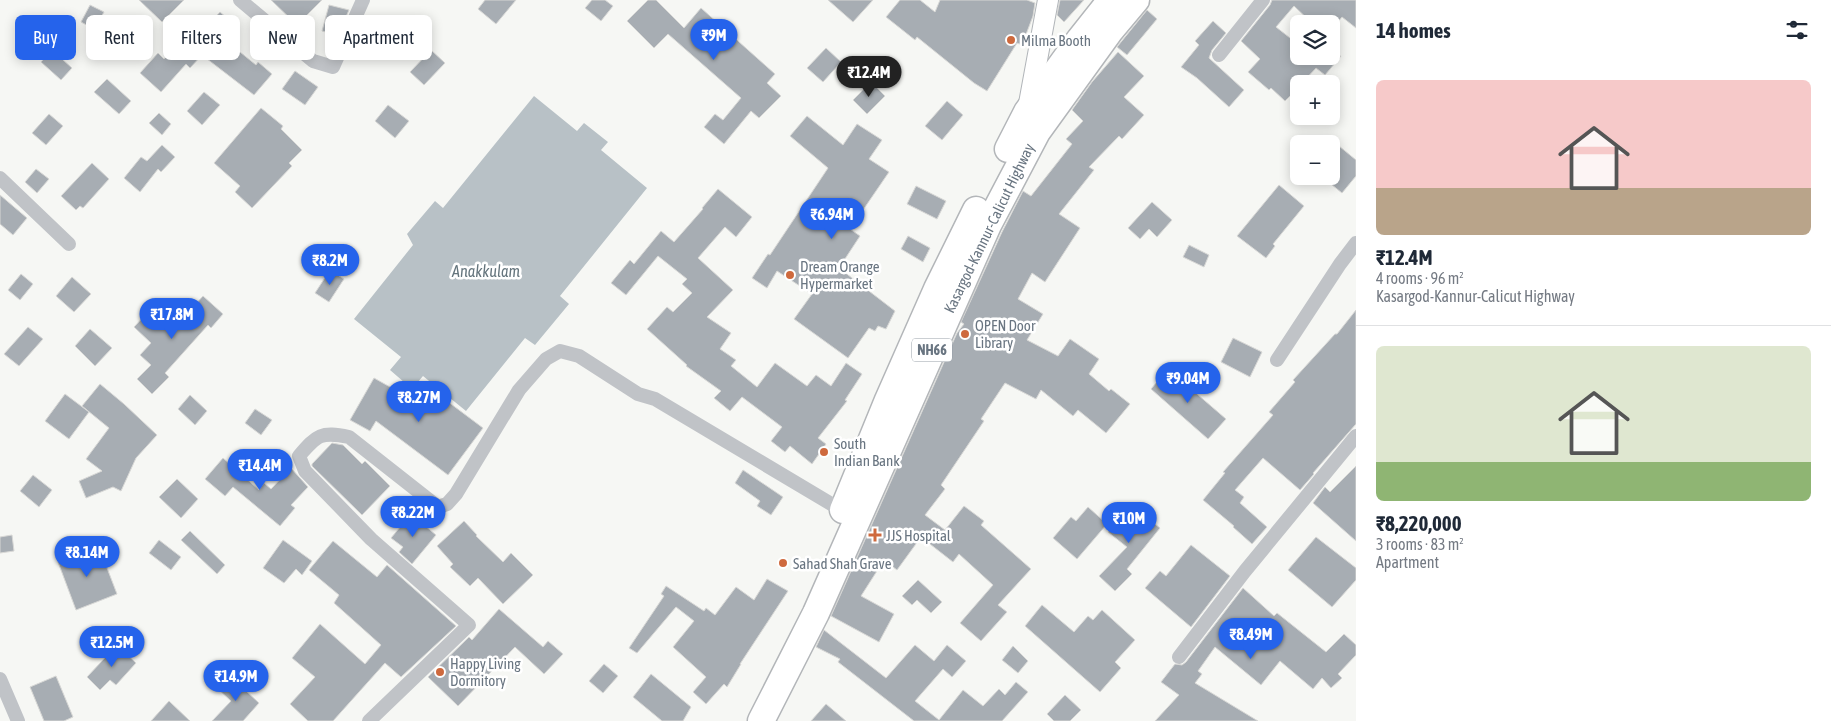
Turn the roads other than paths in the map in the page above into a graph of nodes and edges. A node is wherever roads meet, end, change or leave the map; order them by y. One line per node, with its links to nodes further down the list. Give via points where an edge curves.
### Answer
1 (240, 0): 2 (street, via 313,61 333,67)
2 (363, 0)
3 (1048, 0): 8 (street)
4 (1111, 0): 8 (highway, Kasargod-Kannur-Calicut Highway / NH66)
5 (1136, 0): 20 (highway, Kasargod-Kannur-Calicut Highway / NH66, via 1104,38 1037,132 988,225 816,613)
6 (1263, 0): 7 (street)
7 (1219, 55)
8 (1027, 112): 14 (highway, Kasargod-Kannur-Calicut Highway / NH66, via 937,289)
9 (0, 178): 10 (street)
10 (69, 244)
11 (1356, 244): 12 (street)
12 (1277, 360)
13 (1356, 436): 15 (street)
14 (843, 510): 18 (street, via 655,399 638,394 579,356 560,352 546,358 519,390 456,494 438,508 349,437 331,433 314,439 299,456 305,471 371,539 469,625); 19 (highway, Kasargod-Kannur-Calicut Highway / NH66, via 814,581)
15 (1179, 657)
16 (0, 678): 17 (street)
17 (18, 721)
18 (369, 721)
19 (743, 721)
20 (761, 721)

